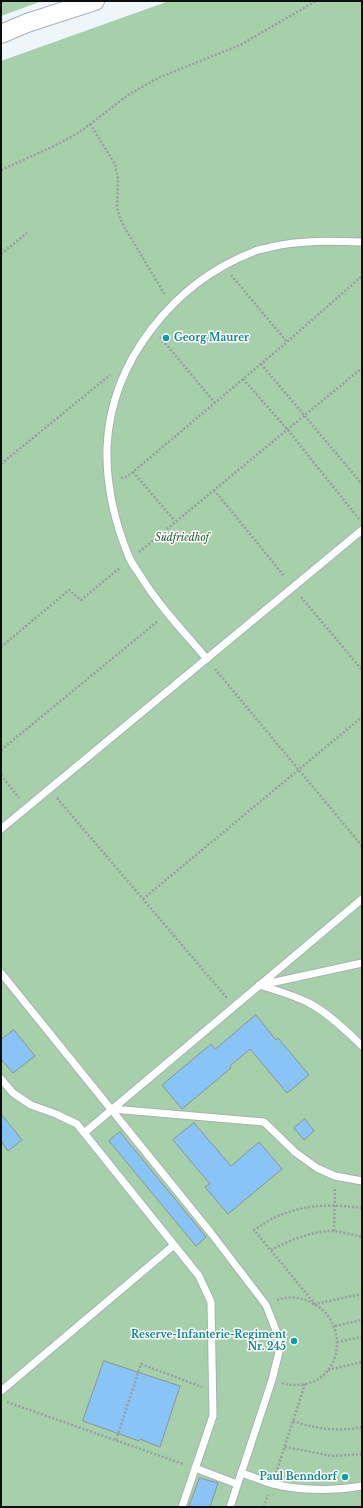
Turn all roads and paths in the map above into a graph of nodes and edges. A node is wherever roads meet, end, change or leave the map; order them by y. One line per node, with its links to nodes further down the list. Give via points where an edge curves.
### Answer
1 (95, 1): 3 (street)
2 (316, 1): 4 (path, via 240,45 158,78 128,95)
3 (1, 34)
4 (90, 124): 5 (path, via 54,146); 11 (path, via 115,164 118,179 117,208 122,223)
5 (1, 170)
6 (27, 233): 8 (path)
7 (362, 242): 9 (lane, via 288,243 254,251)
8 (1, 254)
9 (224, 266): 11 (lane, via 196,284); 13 (path)
10 (362, 276): 13 (path)
11 (170, 307): 12 (lane)
12 (152, 328): 14 (lane); 18 (path)
13 (287, 342): 15 (path)
14 (134, 356): 21 (path); 23 (lane, via 120,384 111,414 107,447)
15 (262, 364): 17 (path); 19 (path)
16 (362, 368): 19 (path)
17 (243, 379): 18 (path); 20 (path)
18 (215, 403): 22 (path)
19 (304, 415): 20 (path); 24 (path)
20 (287, 429): 25 (path); 26 (path)
21 (1, 464)
22 (133, 472): 23 (path, via 127,477); 25 (path)
23 (109, 482): 28 (lane, via 120,535)
24 (362, 484)
25 (175, 521): 28 (path)
26 (362, 523)
27 (362, 530): 31 (lane)
28 (130, 559): 29 (lane); 30 (path, via 81,600 69,590)
29 (168, 613): 31 (lane); 33 (path)
30 (1, 647)
31 (207, 659): 34 (path); 36 (lane)
32 (362, 717): 34 (path)
33 (1, 750)
34 (299, 770): 39 (path); 40 (path)
35 (1, 775): 37 (path)
36 (50, 789): 37 (lane); 40 (path)
37 (27, 807): 38 (lane)
38 (1, 829)
39 (362, 846)
40 (143, 899): 45 (path)
41 (362, 900): 44 (lane)
42 (362, 963): 44 (lane)
43 (1, 973): 48 (lane)
44 (259, 985): 45 (lane); 46 (lane, via 290,994 310,1004)
45 (234, 1006): 48 (lane)
46 (362, 1046)
47 (1, 1079): 49 (lane, via 13,1093 31,1105 77,1124)
48 (112, 1109): 49 (lane); 50 (lane, via 264,1122 295,1152 317,1168); 60 (lane)
49 (84, 1133): 56 (lane)
50 (335, 1176): 51 (lane); 52 (path)
51 (362, 1181)
52 (335, 1204): 53 (path); 54 (path); 57 (path, via 304,1207 278,1216 254,1230)
53 (362, 1208)
54 (334, 1231): 55 (path); 57 (path, via 312,1234)
55 (362, 1237)
56 (174, 1245): 69 (lane); 70 (lane, via 199,1276 211,1302)
57 (271, 1250): 59 (path)
58 (362, 1294): 59 (path)
59 (315, 1304): 60 (path, via 301,1298 282,1298); 62 (path, via 327,1313)
60 (266, 1305): 67 (lane, via 277,1332 279,1352)
61 (362, 1320): 62 (path)
62 (335, 1326): 64 (path)
63 (362, 1337): 64 (path)
64 (337, 1342): 66 (path, via 336,1357)
65 (362, 1362): 66 (path)
66 (328, 1370): 68 (path, via 320,1379)
67 (272, 1380): 68 (path, via 288,1385); 78 (lane)
68 (305, 1384): 72 (path)
69 (1, 1391)
70 (212, 1391): 74 (path, via 141,1364); 77 (lane, via 213,1416)
71 (1, 1399): 74 (path)
72 (293, 1421): 73 (path, via 325,1429 348,1430); 75 (path)
73 (362, 1427)
74 (116, 1440): 77 (path)
75 (285, 1447): 76 (path, via 332,1456); 80 (path)
76 (362, 1454)
77 (195, 1468): 79 (lane); 82 (lane)
78 (241, 1473): 79 (lane); 80 (lane)
79 (237, 1484): 83 (lane)
80 (272, 1484): 81 (lane, via 322,1490)
81 (362, 1486)
82 (182, 1507)
83 (230, 1507)

